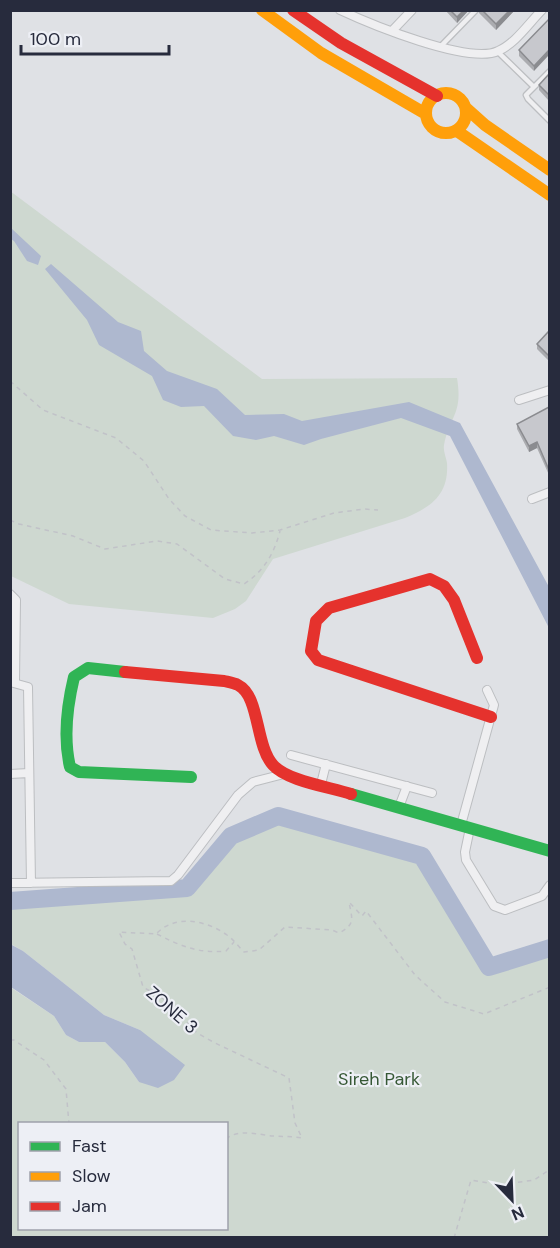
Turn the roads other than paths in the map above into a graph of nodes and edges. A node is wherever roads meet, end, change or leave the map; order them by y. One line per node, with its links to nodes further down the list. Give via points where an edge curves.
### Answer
1 (262, 10): 14 (street, via 323,54)
2 (293, 10): 12 (street, via 348,48)
3 (412, 10): 7 (street)
4 (476, 10): 8 (lane)
5 (542, 10): 9 (street)
6 (341, 11): 7 (street)
7 (392, 31): 8 (street)
8 (439, 48): 9 (street, via 480,54)
9 (498, 52): 11 (lane)
10 (549, 71): 11 (lane)
11 (534, 87): 15 (lane, via 526,97)
12 (436, 96): 13 (street, via 457,96); 14 (street)
13 (466, 108): 16 (street, via 464,123); 17 (street)
14 (426, 114): 16 (street, via 436,131)
15 (549, 122)
16 (457, 131): 18 (street)
17 (549, 170)
18 (549, 195)
19 (549, 390): 20 (street)
20 (519, 400)
21 (549, 492): 22 (street)
22 (532, 499)
23 (10, 594): 25 (street, via 16,600)
24 (477, 658): 27 (street, via 454,600 444,585 430,579 329,608 316,621 311,651 318,660)
25 (13, 682): 30 (street, via 28,687)
26 (487, 690): 27 (street, via 494,705)
27 (491, 717): 38 (street)
28 (291, 755): 29 (street)
29 (327, 764): 34 (street); 35 (street)
30 (29, 773): 31 (street); 41 (street)
31 (10, 774)
32 (284, 774): 33 (street, via 272,764 263,747 250,698 238,685 88,668 74,677 66,755 70,767 79,771); 34 (street); 41 (street, via 253,782 238,795 171,881)
33 (191, 777)
34 (321, 784): 37 (street)
35 (407, 786): 36 (street); 37 (street)
36 (432, 793)
37 (399, 807): 38 (street)
38 (465, 827): 39 (street); 42 (street, via 466,860 494,906 505,910 542,896)
39 (549, 851)
40 (10, 883): 41 (street)
41 (31, 883)
42 (549, 885)

